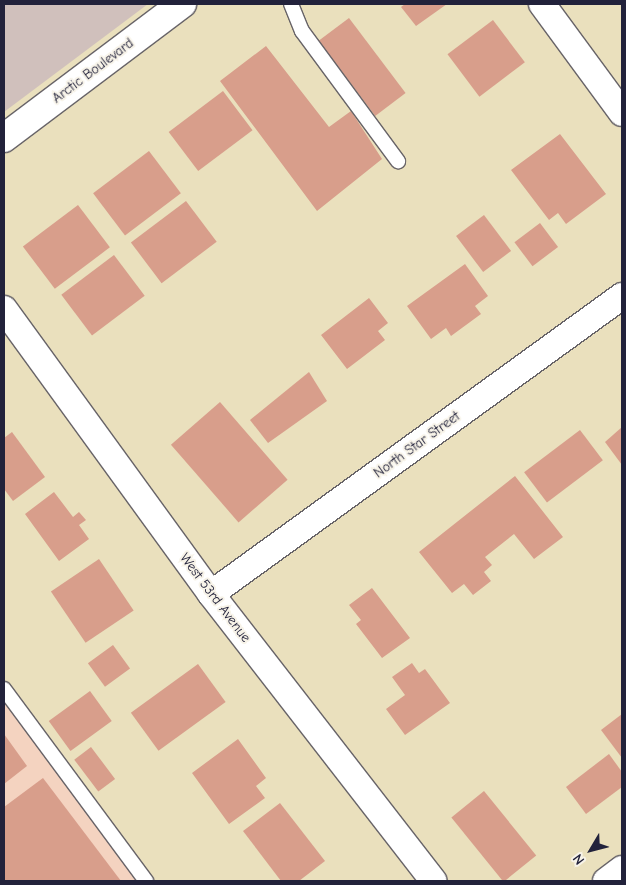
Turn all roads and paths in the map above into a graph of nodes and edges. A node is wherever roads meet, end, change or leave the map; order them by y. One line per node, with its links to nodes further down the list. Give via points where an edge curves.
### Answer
1 (182, 4): 5 (main road, Arctic Boulevard)
2 (291, 4): 6 (lane, via 302,31)
3 (542, 4): 4 (street)
4 (622, 113)
5 (7, 129)
6 (398, 161)
7 (622, 296): 9 (street, North Star Street)
8 (4, 308): 9 (street, West 53rd Avenue)
9 (211, 594): 13 (street, West 53rd Avenue)
10 (4, 689): 12 (lane)
11 (622, 869): 14 (street)
12 (146, 881)
13 (434, 881)
14 (606, 881)

